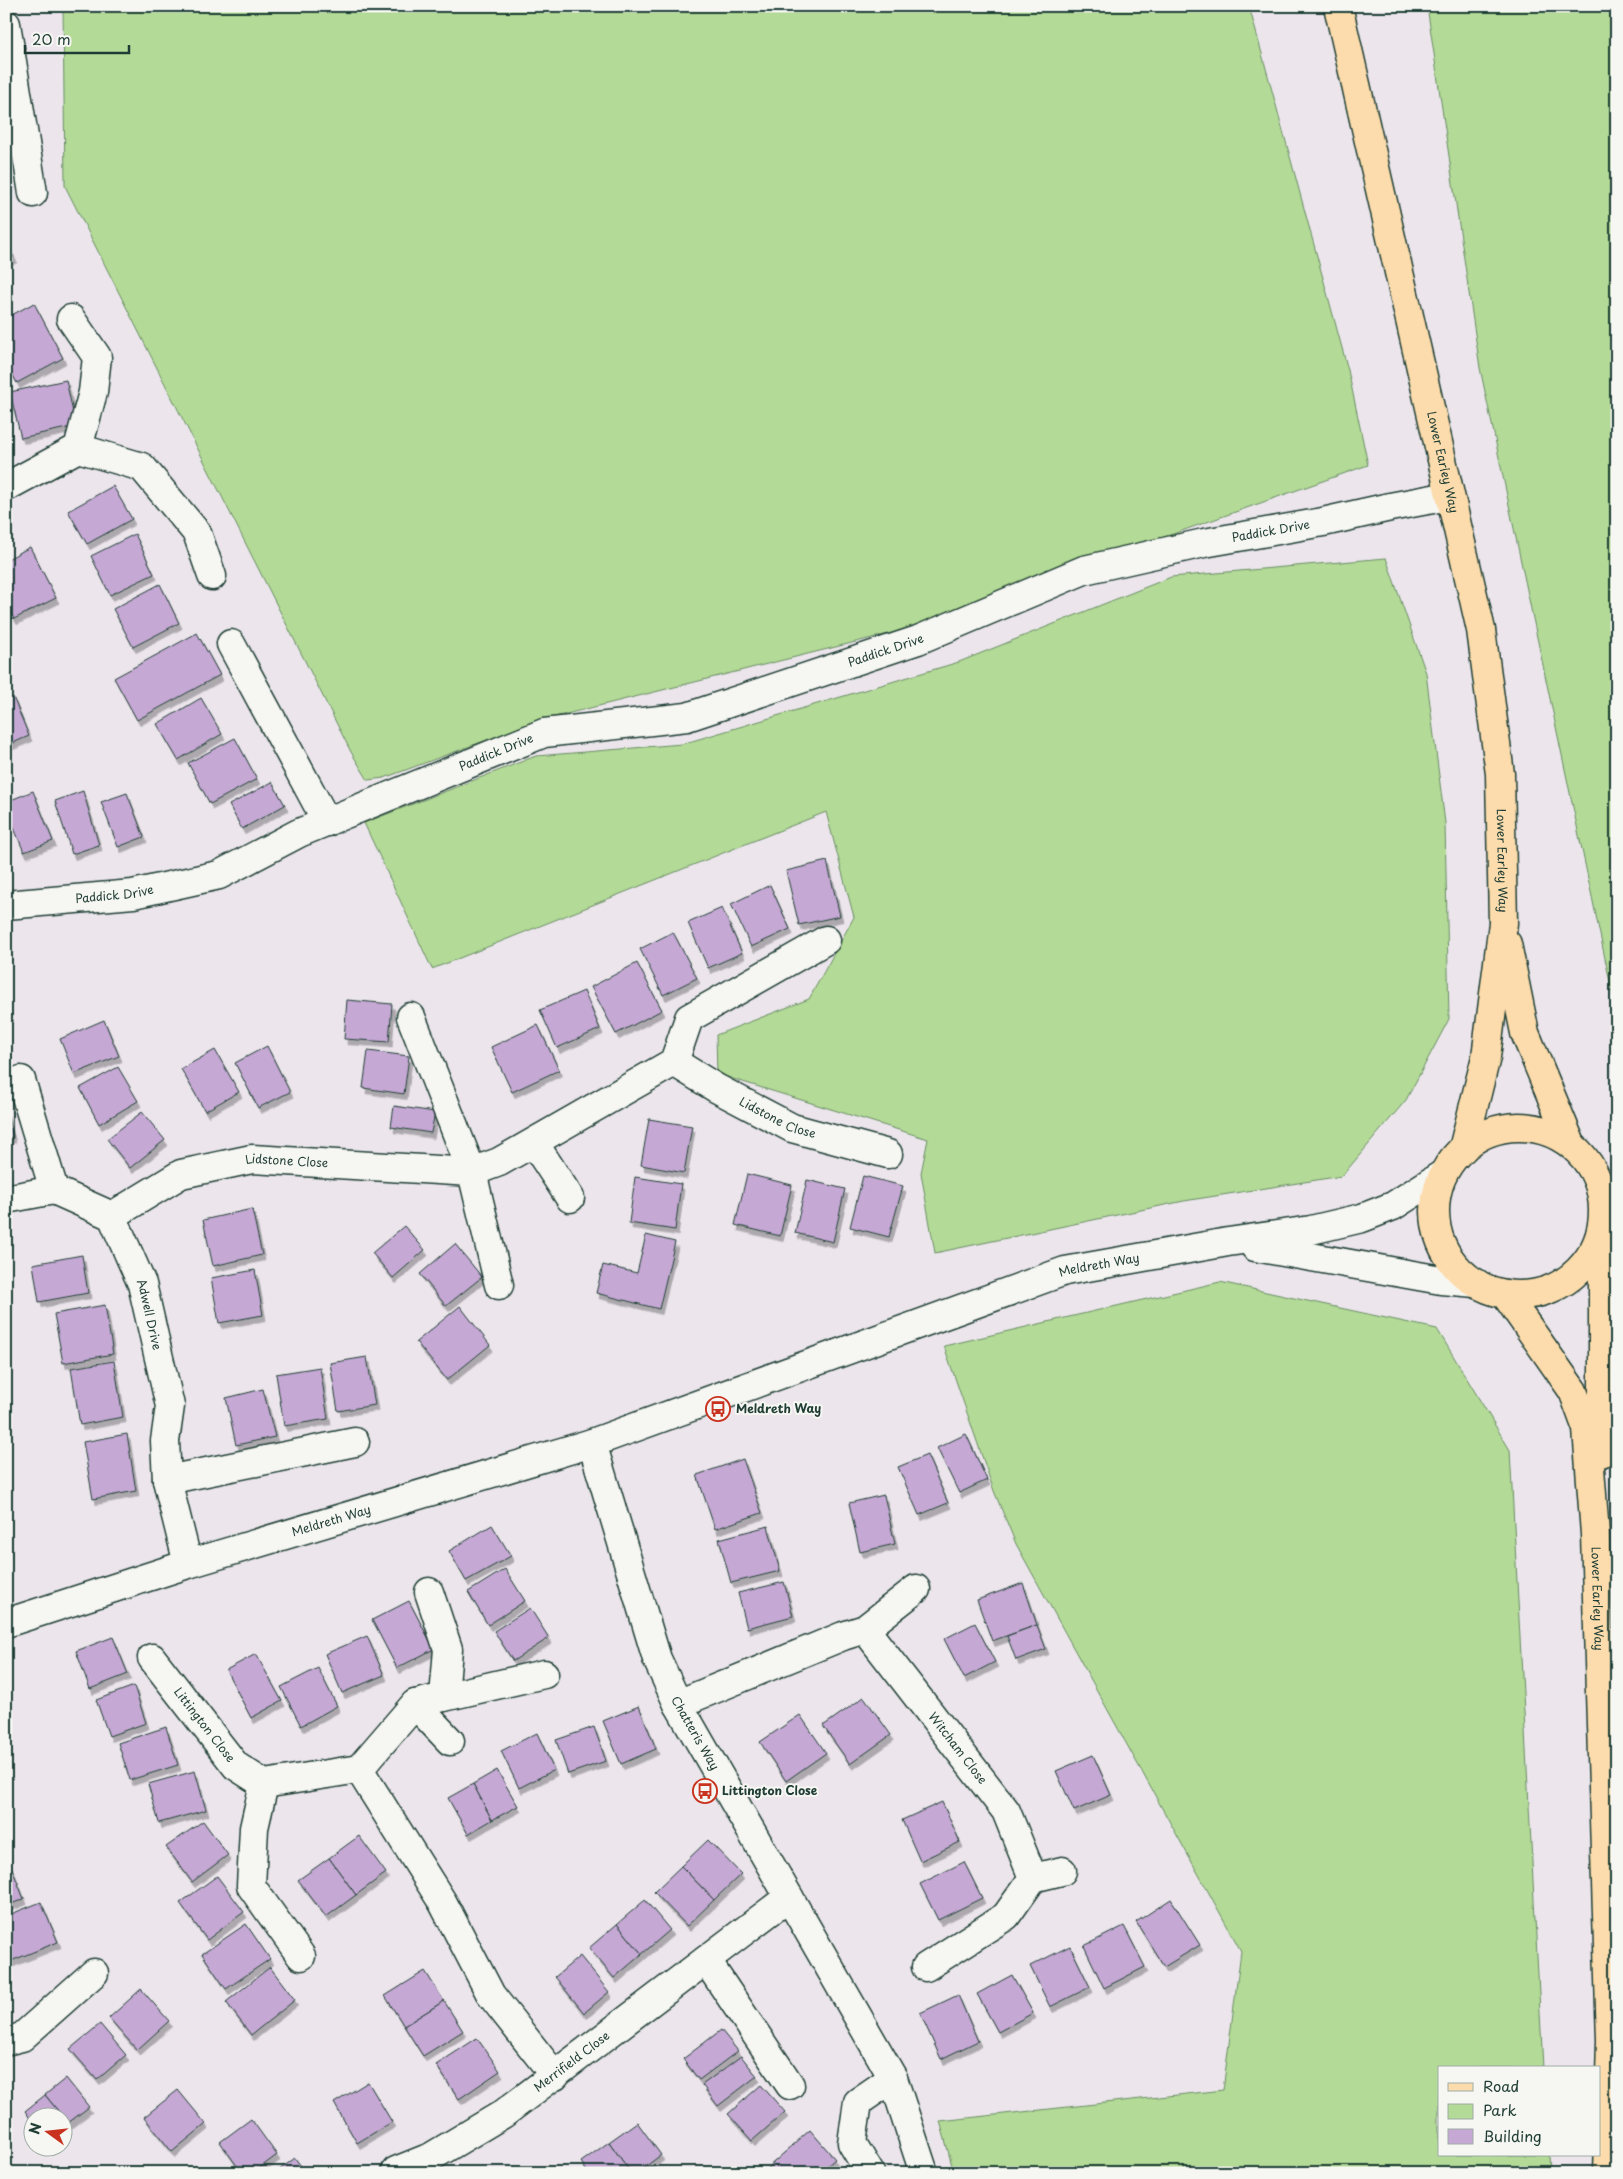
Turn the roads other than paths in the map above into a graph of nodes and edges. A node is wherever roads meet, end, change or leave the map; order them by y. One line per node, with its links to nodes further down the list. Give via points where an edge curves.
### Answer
1 (1338, 6): 7 (main road, Lower Earley Way)
2 (6, 24): 3 (street)
3 (33, 194)
4 (71, 319): 5 (street, via 96,357 93,392)
5 (78, 448): 6 (street); 8 (street, via 142,467 197,533)
6 (6, 487)
7 (1449, 496): 10 (street, Paddick Drive, via 1204,543 1084,570 918,640 687,717 544,732); 12 (main road, Lower Earley Way, via 1481,630 1500,774)
8 (212, 576)
9 (231, 644): 10 (street)
10 (327, 822): 11 (street, Paddick Drive, via 299,832 219,875 133,894)
11 (6, 905)
12 (1503, 923): 18 (main road, Lower Earley Way, via 1525,1033); 19 (main road, Lower Earley Way, via 1486,1057)
13 (826, 940): 15 (street, via 689,1018)
14 (411, 1017): 21 (street)
15 (674, 1062): 17 (street, Lidstone Close); 20 (street, Lidstone Close, via 792,1128)
16 (21, 1080): 23 (street)
17 (534, 1142): 21 (street, Lidstone Close, via 499,1162); 24 (street)
18 (1571, 1144): 19 (main road, via 1531,1127 1502,1128 1477,1138); 27 (main road, via 1592,1168 1602,1195)
19 (1463, 1148): 22 (main road)
20 (888, 1154)
21 (472, 1172): 26 (street, Lidstone Close, via 252,1159 181,1174); 30 (street)
22 (1443, 1174): 28 (street, Meldreth Way, via 1393,1206 1362,1218 1311,1230); 29 (main road, via 1436,1203 1441,1242 1454,1265)
23 (54, 1190): 25 (street); 26 (street)
24 (570, 1198)
25 (6, 1199)
26 (112, 1216): 34 (street, Adwell Drive, via 142,1284 170,1406 164,1440)
27 (1603, 1222): 31 (main road, via 1596,1245 1581,1269 1554,1288 1519,1295); 35 (main road, Lower Earley Way, via 1603,1423)
28 (1228, 1242): 29 (street, Meldreth Way, via 1441,1280); 33 (street, Meldreth Way, via 1065,1271)
29 (1476, 1283): 31 (main road)
30 (499, 1285)
31 (1505, 1294): 35 (main road, Lower Earley Way, via 1573,1391 1587,1429)
32 (355, 1442): 34 (street)
33 (592, 1443): 36 (street, Meldreth Way); 45 (street, Chatteris Way, via 657,1659)
34 (167, 1480): 36 (street, Adwell Drive)
35 (1596, 1534): 64 (main road, Lower Earley Way, via 1611,2041)
36 (188, 1564): 39 (street, Meldreth Way)
37 (916, 1589): 40 (street)
38 (429, 1592): 43 (street, via 448,1649)
39 (6, 1623)
40 (865, 1629): 45 (street); 50 (street, Witcham Close, via 1006,1811)
41 (152, 1658): 48 (street, Littington Close, via 236,1766)
42 (544, 1674): 43 (street)
43 (444, 1697): 44 (street)
44 (415, 1704): 46 (street); 47 (street)
45 (678, 1704): 51 (street, Chatteris Way)
46 (450, 1741)
47 (359, 1770): 48 (street); 57 (street, via 443,1903 491,1996)
48 (264, 1784): 52 (street, via 254,1828 251,1886)
49 (1062, 1871): 50 (street)
50 (1033, 1878): 54 (street, via 1006,1916)
51 (789, 1897): 53 (street, Merrifield Close); 58 (street, Chatteris Way)
52 (301, 1956)
53 (706, 1960): 57 (street, Merrifield Close); 59 (street)
54 (926, 1967)
55 (94, 1973): 56 (street, via 22,2037)
56 (6, 2041)
57 (555, 2076): 60 (street, Merrifield Close)
58 (893, 2078): 62 (street, via 858,2102 852,2142); 63 (street, Chatteris Way)
59 (790, 2086)
60 (434, 2165): 61 (street, Merrifield Close)
61 (396, 2171)
62 (870, 2173)
63 (924, 2173)
64 (1607, 2173)

